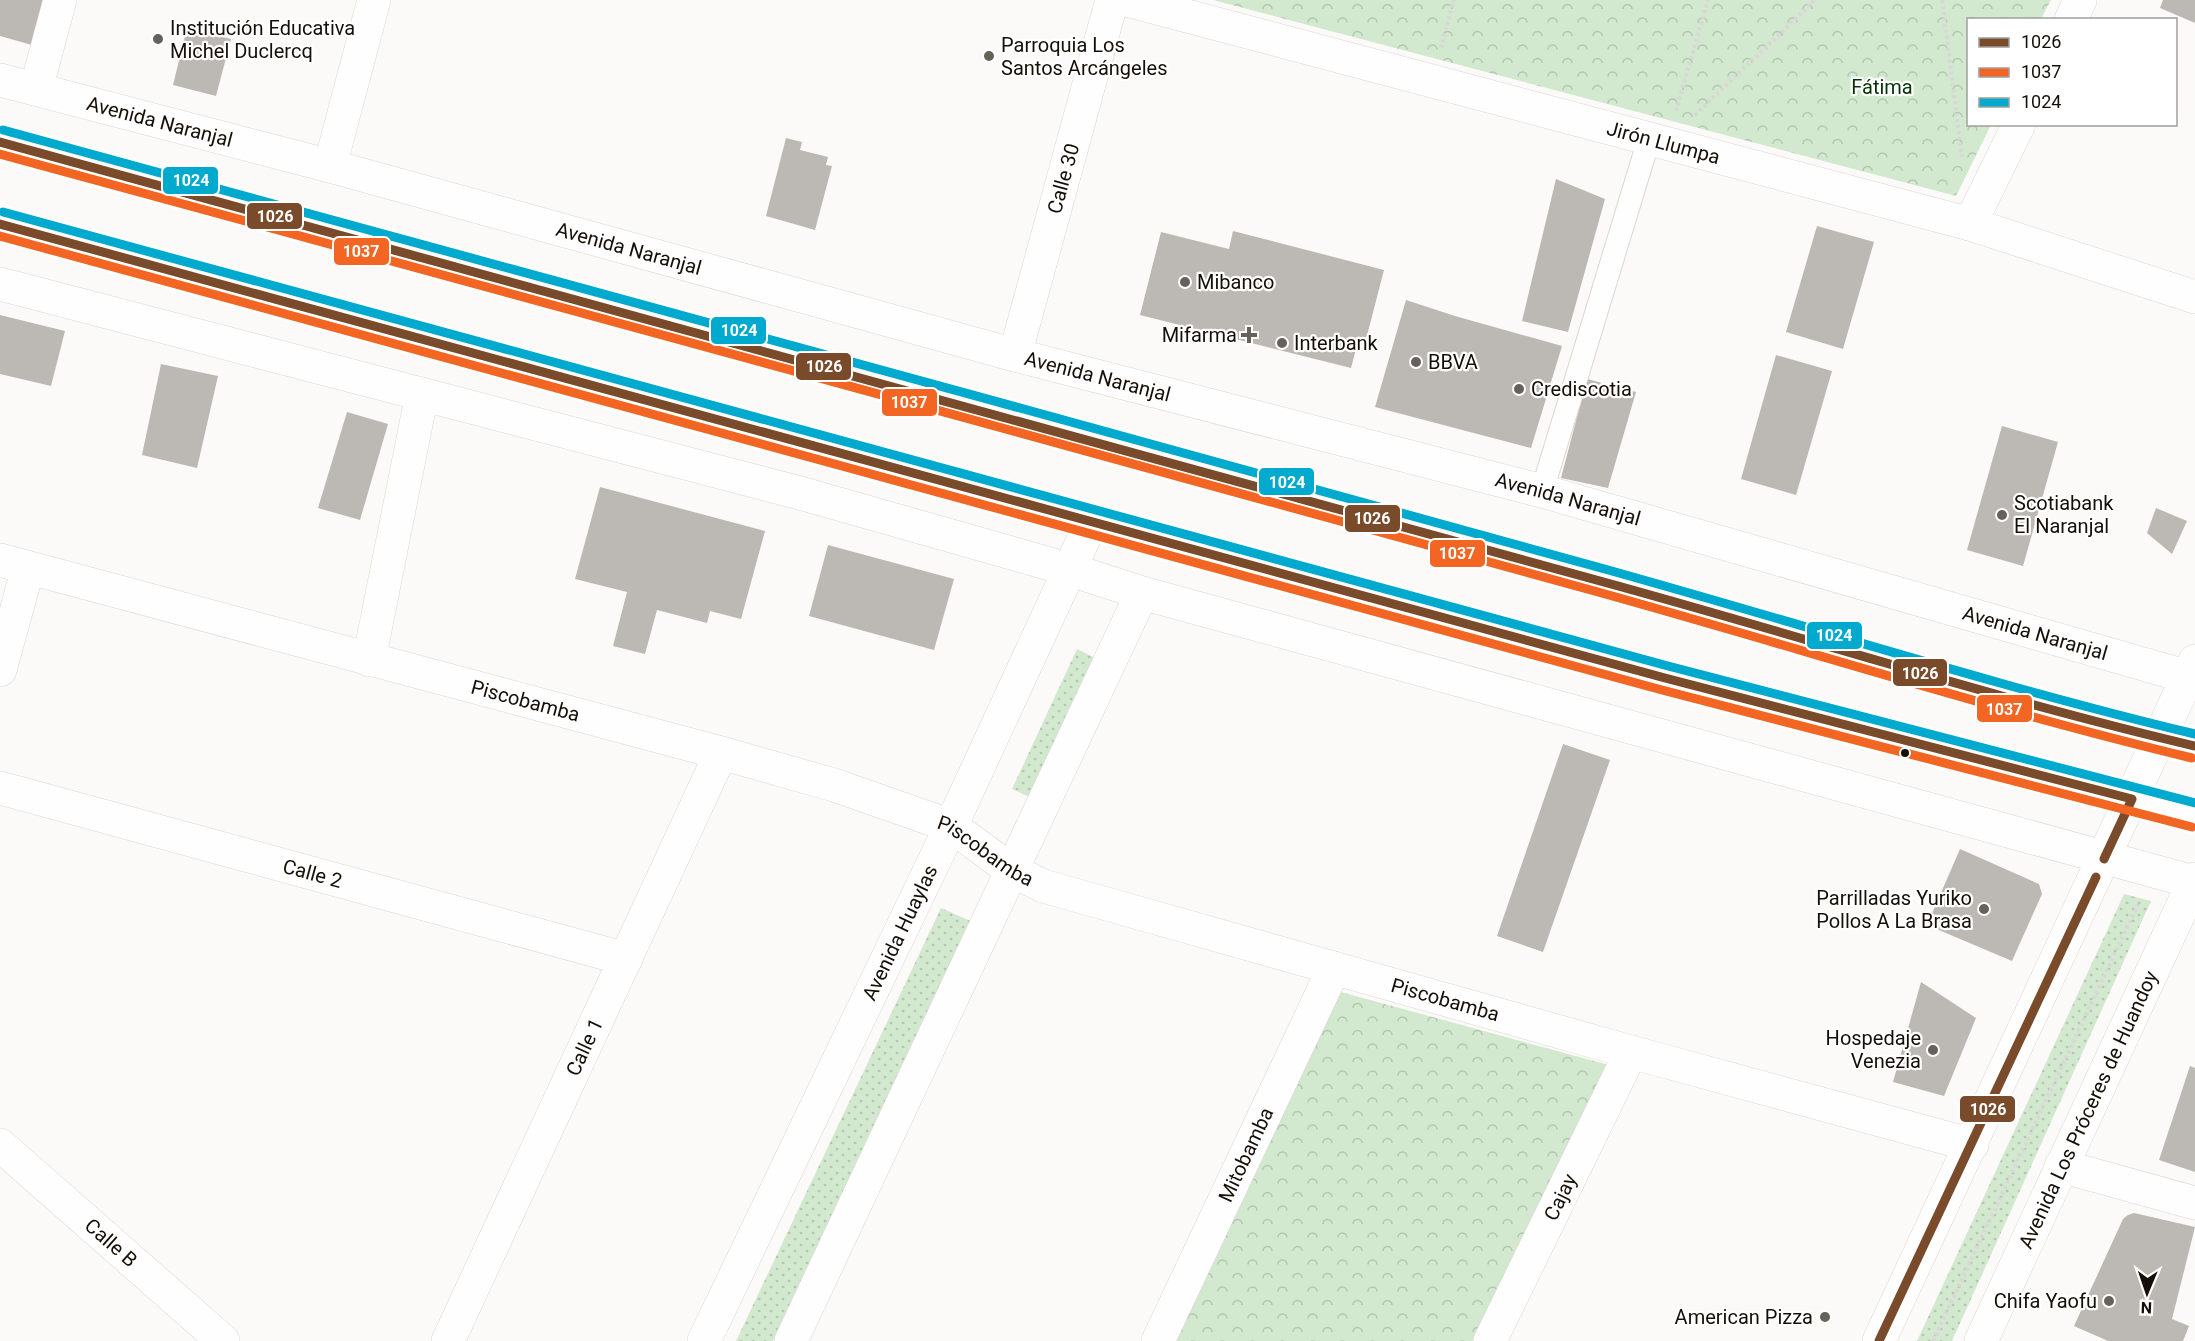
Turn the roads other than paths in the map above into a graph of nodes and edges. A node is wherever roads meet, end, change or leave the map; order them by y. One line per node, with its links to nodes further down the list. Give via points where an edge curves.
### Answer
1 (60, 0): 8 (main road)
2 (374, 0): 12 (main road)
3 (1112, 0): 17 (main road, Calle 30)
4 (1127, 0): 10 (main road, Jirón Llumpa)
5 (2080, 0): 6 (main road)
6 (2072, 18)
7 (0, 80): 8 (main road, Avenida Naranjal)
8 (36, 89): 12 (main road, Avenida Naranjal)
9 (2018, 126): 14 (main road)
10 (1658, 141): 14 (main road, Jirón Llumpa); 19 (lane)
11 (0, 142): 27 (main road, via 321,227)
12 (330, 166): 17 (main road, Avenida Naranjal)
13 (0, 224): 20 (main road)
14 (1970, 224): 16 (main road, Jirón Llumpa)
15 (0, 284): 18 (main road)
16 (2195, 297)
17 (1015, 355): 19 (main road, Avenida Naranjal)
18 (422, 394): 22 (main road, via 800,493); 24 (main road)
19 (1542, 491): 26 (main road, Avenida Naranjal)
20 (1092, 521): 22 (main road, Avenida Huaylas); 31 (main road, via 1665,678)
21 (14, 564): 24 (main road, Piscobamba); 25 (main road)
22 (1071, 570): 23 (main road); 33 (main road, Avenida Huaylas)
23 (1142, 593): 34 (main road); 35 (main road)
24 (369, 660): 29 (main road, Piscobamba)
25 (0, 670)
26 (2193, 672): 27 (main road)
27 (2161, 738): 28 (main road); 31 (main road)
28 (2195, 746)
29 (721, 753): 33 (main road, Piscobamba, via 834,785); 37 (main road, Calle 1)
30 (0, 788): 37 (main road, Calle 2)
31 (2132, 799): 32 (main road); 34 (main road)
32 (2195, 815)
33 (951, 826): 35 (main road, Piscobamba); 46 (main road, Avenida Huaylas)
34 (2104, 859): 36 (main road); 41 (main road)
35 (1011, 870): 38 (main road, Piscobamba, via 1043,886); 47 (main road)
36 (2195, 881): 42 (main road, Avenida Los Próceres de Huandoy)
37 (626, 959): 45 (main road, Calle 1)
38 (1334, 968): 39 (main road, Piscobamba); 48 (main road, Mitobamba)
39 (1631, 1052): 41 (main road, Piscobamba); 49 (main road, Cajay)
40 (0, 1145): 44 (main road, Calle B)
41 (1972, 1145): 50 (main road)
42 (2061, 1166): 43 (main road); 51 (main road, Avenida Los Próceres de Huandoy)
43 (2195, 1203)
44 (223, 1341)
45 (448, 1341)
46 (704, 1341)
47 (791, 1341)
48 (1158, 1341)
49 (1490, 1341)
50 (1879, 1341)
51 (1981, 1341)

